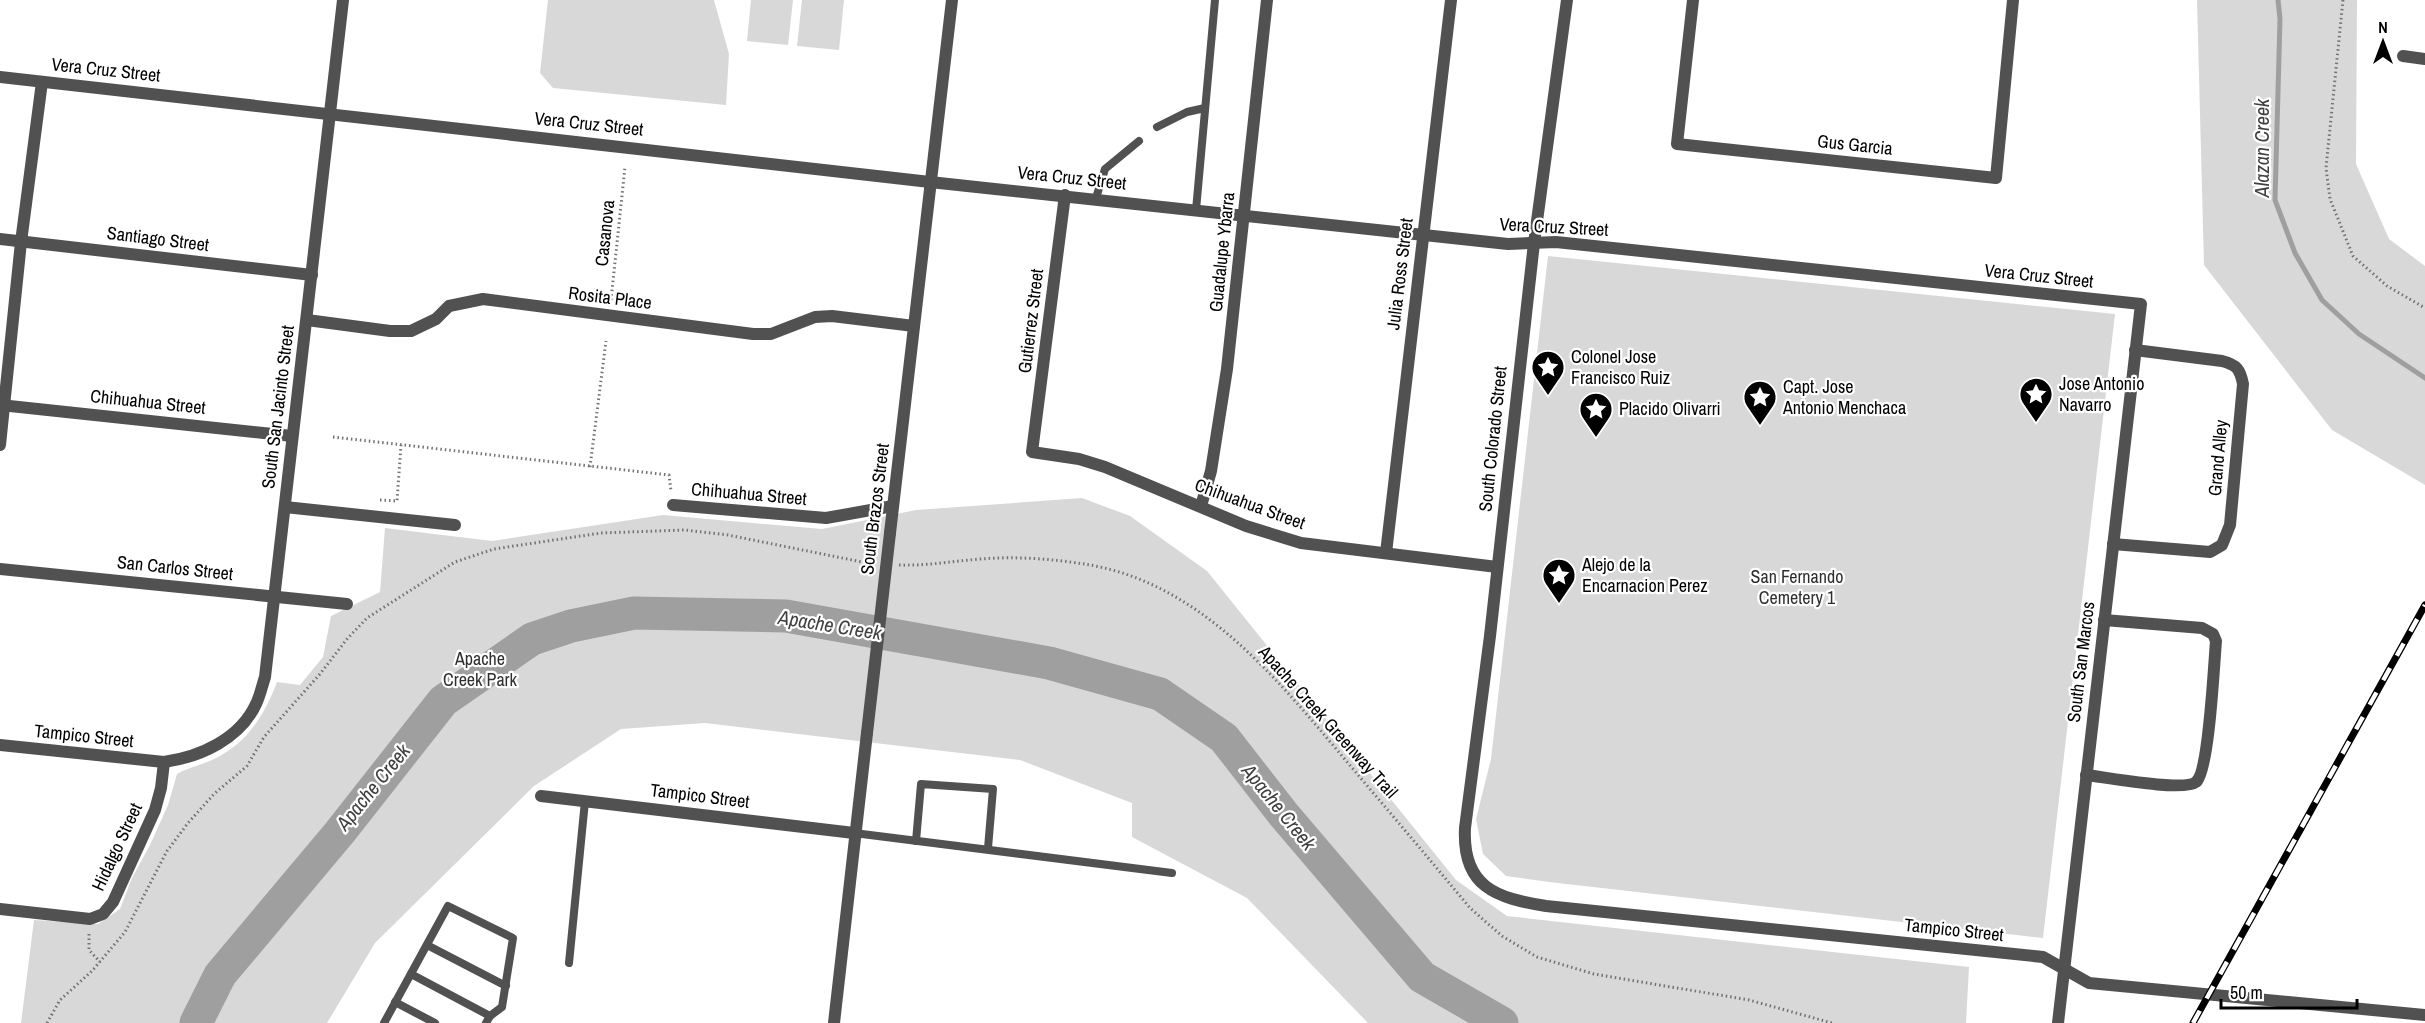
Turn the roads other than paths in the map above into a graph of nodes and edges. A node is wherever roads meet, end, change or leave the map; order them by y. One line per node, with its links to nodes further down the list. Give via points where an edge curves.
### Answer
1 (343, 0): 14 (street, South San Jacinto Street)
2 (952, 0): 17 (street, South Brazos Street)
3 (1215, 0): 13 (lane)
4 (1267, 0): 21 (street, Guadalupe Ybarra)
5 (1451, 0): 22 (street, Julia Ross Street)
6 (1567, 0): 25 (street, South Colorado Street)
7 (1693, 0): 8 (street, Gus Garcia, via 1677,144 1996,178)
8 (2013, 0)
9 (2403, 56): 10 (street)
10 (2425, 59)
11 (0, 77): 12 (street, Vera Cruz Street)
12 (42, 81): 14 (street, Vera Cruz Street); 24 (street)
13 (1206, 108): 15 (lane, via 1187,111); 20 (lane)
14 (330, 113): 17 (street, Vera Cruz Street); 26 (street, South San Jacinto Street)
15 (1157, 127)
16 (1139, 141): 19 (lane, via 1105,169)
17 (930, 182): 18 (street, Vera Cruz Street); 29 (street, South Brazos Street)
18 (1065, 195): 19 (street, Vera Cruz Street); 34 (street, Gutierrez Street)
19 (1096, 198): 20 (street, Vera Cruz Street)
20 (1196, 210): 21 (street, Vera Cruz Street)
21 (1244, 215): 22 (street, Vera Cruz Street); 37 (street, Guadalupe Ybarra, via 1227,369 1211,471)
22 (1422, 235): 25 (street, Vera Cruz Street); 41 (street, Julia Ross Street)
23 (0, 239): 24 (street, Santiago Street)
24 (21, 242): 26 (street, Santiago Street); 31 (street)
25 (1534, 243): 27 (street, Vera Cruz Street, via 1556,242); 42 (street, South Colorado Street)
26 (312, 275): 28 (street, South San Jacinto Street)
27 (2141, 304): 30 (street, South San Marcos)
28 (306, 320): 29 (street, Rosita Place, via 411,331 436,319 449,306 483,299 753,334 771,334 815,317 832,316); 32 (street, South San Jacinto Street)
29 (914, 327): 36 (street, South Brazos Street)
30 (2135, 350): 40 (street, South San Marcos); 40 (street, Grand Alley, via 2222,361 2241,371 2230,525 2222,545 2210,552)
31 (2, 405): 32 (street, Chihuahua Street); 33 (street)
32 (292, 436): 38 (street, South San Jacinto Street)
33 (0, 444)
34 (1032, 452): 37 (street, Chihuahua Street, via 1105,467)
35 (673, 505): 36 (street, Chihuahua Street, via 826,518)
36 (893, 506): 52 (street, South Brazos Street, bridge)
37 (1201, 506): 41 (street, Chihuahua Street, via 1245,526 1301,543)
38 (285, 507): 39 (street); 44 (street, South San Jacinto Street)
39 (455, 525)
40 (2113, 544): 46 (street, South San Marcos)
41 (1386, 553): 42 (street, Chihuahua Street)
42 (1497, 567): 56 (street, South Colorado Street, via 1464,846 1467,863)
43 (0, 569): 44 (street, San Carlos Street)
44 (274, 596): 45 (street, San Carlos Street); 48 (street, South San Jacinto Street, via 265,677 246,720 208,750)
45 (347, 604)
46 (2104, 621): 49 (street, South San Marcos); 49 (street, via 2202,628 2213,634 2216,641 2208,736 2202,772 2198,782 2191,785)
47 (0, 746): 48 (street, Tampico Street)
48 (164, 762): 57 (street, Hidalgo Street, via 155,810 113,902 103,915 90,919)
49 (2086, 775): 60 (street, South San Marcos)
50 (541, 796): 51 (street, Tampico Street)
51 (585, 801): 52 (street, Tampico Street); 59 (lane)
52 (854, 833): 53 (lane); 68 (street, South Brazos Street)
53 (916, 841): 54 (lane); 54 (lane, via 921,784 993,789)
54 (988, 849): 55 (lane)
55 (1172, 873)
56 (1479, 879): 60 (street, Tampico Street, via 1494,892 1514,901 2043,957)
57 (0, 909)
58 (427, 945): 61 (lane); 62 (lane); 62 (lane, via 448,906 513,938)
59 (569, 963)
60 (2063, 970): 64 (street, Tampico Street, via 2089,983); 69 (street, South San Marcos)
61 (411, 974): 63 (lane); 65 (lane)
62 (506, 986): 65 (lane, via 502,1007)
63 (395, 1002): 66 (lane); 67 (lane)
64 (2425, 1016)
65 (488, 1019)
66 (384, 1023)
67 (435, 1023)
68 (834, 1023)
69 (2058, 1023)

